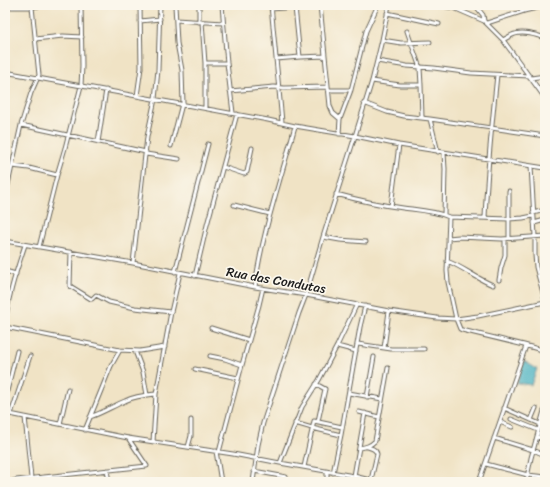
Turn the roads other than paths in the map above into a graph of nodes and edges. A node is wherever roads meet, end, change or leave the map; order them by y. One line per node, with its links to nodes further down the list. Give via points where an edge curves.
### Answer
1 (47, 5): 12 (street)
2 (81, 5): 26 (street)
3 (140, 5): 20 (street)
4 (160, 5): 18 (street)
5 (175, 5): 19 (street)
6 (199, 5): 21 (street)
7 (222, 5): 23 (street)
8 (378, 5): 52 (street, via 366,31)
9 (389, 5): 17 (street)
10 (436, 5): 22 (street, via 454,8)
11 (475, 5): 22 (street)
12 (33, 6): 14 (street); 28 (street)
13 (545, 6): 22 (street)
14 (5, 7)
15 (271, 7): 16 (street); 35 (street)
16 (295, 7): 33 (street, via 320,5); 34 (street)
17 (388, 13): 24 (street); 29 (street)
18 (160, 19): 20 (street); 55 (street)
19 (176, 20): 21 (street); 57 (street, via 182,70)
20 (140, 21): 53 (street, via 141,68)
21 (200, 22): 23 (street); 38 (street)
22 (486, 22): 30 (street)
23 (223, 23): 37 (street)
24 (439, 24)
25 (407, 31): 31 (street)
26 (82, 37): 28 (street); 47 (street)
27 (545, 38): 30 (street, via 520,33)
28 (36, 39): 44 (street)
29 (382, 40): 31 (street); 36 (street)
30 (503, 40): 43 (street)
31 (411, 42): 32 (street); 39 (street)
32 (430, 42)
33 (325, 56): 34 (street); 49 (street)
34 (300, 57): 35 (street)
35 (276, 59): 48 (street)
36 (377, 61): 39 (street); 45 (street)
37 (226, 63): 38 (street); 51 (street)
38 (205, 64): 58 (street)
39 (420, 68): 41 (street); 46 (street)
40 (5, 72): 44 (street)
41 (497, 75): 43 (street); 67 (street)
42 (545, 76): 43 (street)
43 (531, 77): 54 (street)
44 (38, 78): 47 (street); 65 (street)
45 (372, 81): 46 (street, via 393,85); 56 (street)
46 (421, 85): 61 (street)
47 (81, 86): 50 (street); 69 (street)
48 (279, 88): 49 (street); 51 (street); 64 (street)
49 (328, 88): 52 (street); 62 (street, via 331,109)
50 (106, 90): 53 (street); 72 (street)
51 (230, 90): 59 (street)
52 (351, 90): 62 (street)
53 (137, 96): 55 (street)
54 (545, 98)
55 (156, 99): 57 (street); 78 (street, via 147,136)
56 (364, 103): 61 (street, via 387,112); 70 (street)
57 (182, 104): 58 (street); 74 (street)
58 (205, 108): 59 (street)
59 (232, 114): 60 (street)
60 (237, 114): 64 (street); 84 (street)
61 (422, 118): 63 (street)
62 (340, 119): 68 (street)
63 (430, 119): 67 (street); 77 (street)
64 (282, 122): 66 (street)
65 (21, 125): 69 (street); 82 (street)
66 (295, 126): 68 (street); 93 (street)
67 (491, 128): 71 (street); 81 (street)
68 (339, 134): 70 (street)
69 (68, 136): 72 (street); 86 (street)
70 (355, 136): 75 (street); 88 (street)
71 (545, 136)
72 (98, 142): 78 (street)
73 (208, 144): 114 (street)
74 (171, 146)
75 (399, 146): 77 (street); 91 (street)
76 (252, 148): 84 (street, via 247,172 244,174)
77 (438, 152): 79 (street)
78 (146, 153): 80 (street); 112 (street)
79 (444, 153): 81 (street); 95 (street)
80 (179, 159)
81 (488, 160): 83 (street); 97 (street)
82 (12, 166): 86 (street); 89 (street)
83 (531, 166): 85 (street); 94 (street)
84 (223, 167): 117 (street)
85 (545, 168)
86 (57, 175): 109 (street)
87 (509, 191): 98 (street)
88 (336, 194): 91 (street); 103 (street)
89 (5, 198)
90 (234, 205): 93 (street)
91 (392, 206): 95 (street)
92 (545, 210): 94 (street)
93 (270, 214): 120 (street)
94 (533, 214): 98 (street); 100 (street)
95 (444, 215): 96 (street)
96 (448, 217): 97 (street); 104 (street)
97 (485, 218): 98 (street)
98 (509, 219): 105 (street)
99 (545, 220): 100 (street)
100 (534, 223): 101 (street)
101 (535, 236): 102 (street); 105 (street); 123 (street, via 535,261)
102 (545, 236)
103 (323, 237): 107 (street); 122 (street)
104 (448, 238): 105 (street); 111 (street)
105 (507, 239): 118 (street)
106 (5, 241): 108 (street, Rua das Condutas)
107 (366, 242)
108 (25, 244): 109 (street, Rua das Condutas); 116 (street)
109 (39, 247): 110 (street, Rua das Condutas)
110 (71, 252): 112 (street, Rua das Condutas); 127 (street, via 70,286 91,299 96,295 109,302 135,308)
111 (447, 260): 119 (street); 128 (street, via 448,282)
112 (133, 263): 114 (street, Rua das Condutas)
113 (5, 271): 116 (street)
114 (175, 272): 115 (street, Rua das Condutas)
115 (180, 273): 117 (street, Rua das Condutas); 127 (street)
116 (16, 274): 129 (street)
117 (195, 276): 120 (street, Rua das Condutas)
118 (499, 280)
119 (494, 286)
120 (255, 287): 121 (street, Rua das Condutas)
121 (263, 288): 122 (street, Rua das Condutas); 132 (street)
122 (306, 295): 124 (street, Rua das Condutas); 194 (street, via 263,423)
123 (545, 301): 128 (street, Rua das Condutas)
124 (357, 304): 125 (street, Rua das Condutas); 134 (street)
125 (365, 306): 126 (street, Rua das Condutas); 133 (street)
126 (389, 311): 128 (street, Rua das Condutas); 137 (street)
127 (171, 312): 136 (street)
128 (456, 319): 135 (street, via 462,330)
129 (5, 327): 131 (street); 139 (street)
130 (211, 328): 132 (street)
131 (5, 330)
132 (249, 340): 147 (street)
133 (358, 344): 137 (street); 142 (street)
134 (337, 346): 142 (street); 151 (street)
135 (526, 346): 143 (street); 159 (street)
136 (165, 347): 141 (street); 153 (street)
137 (384, 348): 138 (street)
138 (424, 349)
139 (120, 350): 141 (street); 167 (street, via 110,366)
140 (17, 351): 157 (street)
141 (135, 351): 155 (street)
142 (356, 351): 154 (street)
143 (545, 351)
144 (30, 356): 165 (street)
145 (210, 356): 147 (street)
146 (374, 357): 156 (street)
147 (242, 365): 150 (street)
148 (388, 368): 158 (street)
149 (195, 369): 150 (street)
150 (238, 378): 192 (street)
151 (316, 384): 172 (street, via 325,389); 173 (street)
152 (68, 389): 175 (street)
153 (156, 394): 155 (street); 187 (street)
154 (349, 394): 156 (street); 177 (street)
155 (148, 395): 167 (street, via 125,401)
156 (367, 397): 158 (street)
157 (5, 399)
158 (382, 399): 168 (street)
159 (504, 408): 171 (street); 174 (street)
160 (536, 408): 171 (street)
161 (544, 411): 176 (street)
162 (358, 412): 164 (street)
163 (5, 413): 165 (street)
164 (365, 413): 168 (street); 190 (street)
165 (11, 414): 166 (street)
166 (25, 416): 175 (street); 206 (street)
167 (90, 417): 180 (street)
168 (379, 417): 189 (street, via 375,441)
169 (511, 419): 181 (street)
170 (191, 420): 188 (street, via 192,436)
171 (531, 420): 176 (street)
172 (318, 421): 177 (street); 179 (street, via 313,421)
173 (296, 422): 179 (street); 195 (street)
174 (500, 422): 178 (street); 185 (street)
175 (60, 424): 180 (street)
176 (540, 424): 181 (street)
177 (342, 427): 182 (street)
178 (512, 427)
179 (312, 428): 182 (street); 197 (street)
180 (85, 430): 184 (street)
181 (538, 430): 183 (street)
182 (341, 435): 201 (street)
183 (537, 436): 186 (street); 191 (street)
184 (128, 438): 187 (street); 198 (street, via 147,466)
185 (494, 438): 191 (street); 196 (street)
186 (545, 439)
187 (153, 442): 188 (street)
188 (188, 447): 192 (street)
189 (367, 447): 190 (street); 207 (street, via 377,451)
190 (359, 448): 203 (street)
191 (533, 450): 193 (street); 202 (street)
192 (218, 452): 194 (street); 210 (street)
193 (545, 455)
194 (256, 458): 195 (street); 199 (street)
195 (280, 463): 197 (street)
196 (486, 464): 202 (street); 215 (street)
197 (304, 467): 200 (street)
198 (107, 470): 206 (street); 209 (street)
199 (254, 471): 204 (street); 211 (street)
200 (327, 472): 201 (street); 212 (street)
201 (333, 473): 203 (street)
202 (528, 475): 205 (street); 216 (street)
203 (354, 476): 207 (street); 213 (street)
204 (286, 477)
205 (545, 477)
206 (31, 478): 208 (street)
207 (371, 480): 214 (street)
208 (10, 482)
209 (109, 482)
210 (221, 482)
211 (253, 482)
212 (327, 482)
213 (354, 482)
214 (378, 482)
215 (479, 482)
216 (526, 482)

